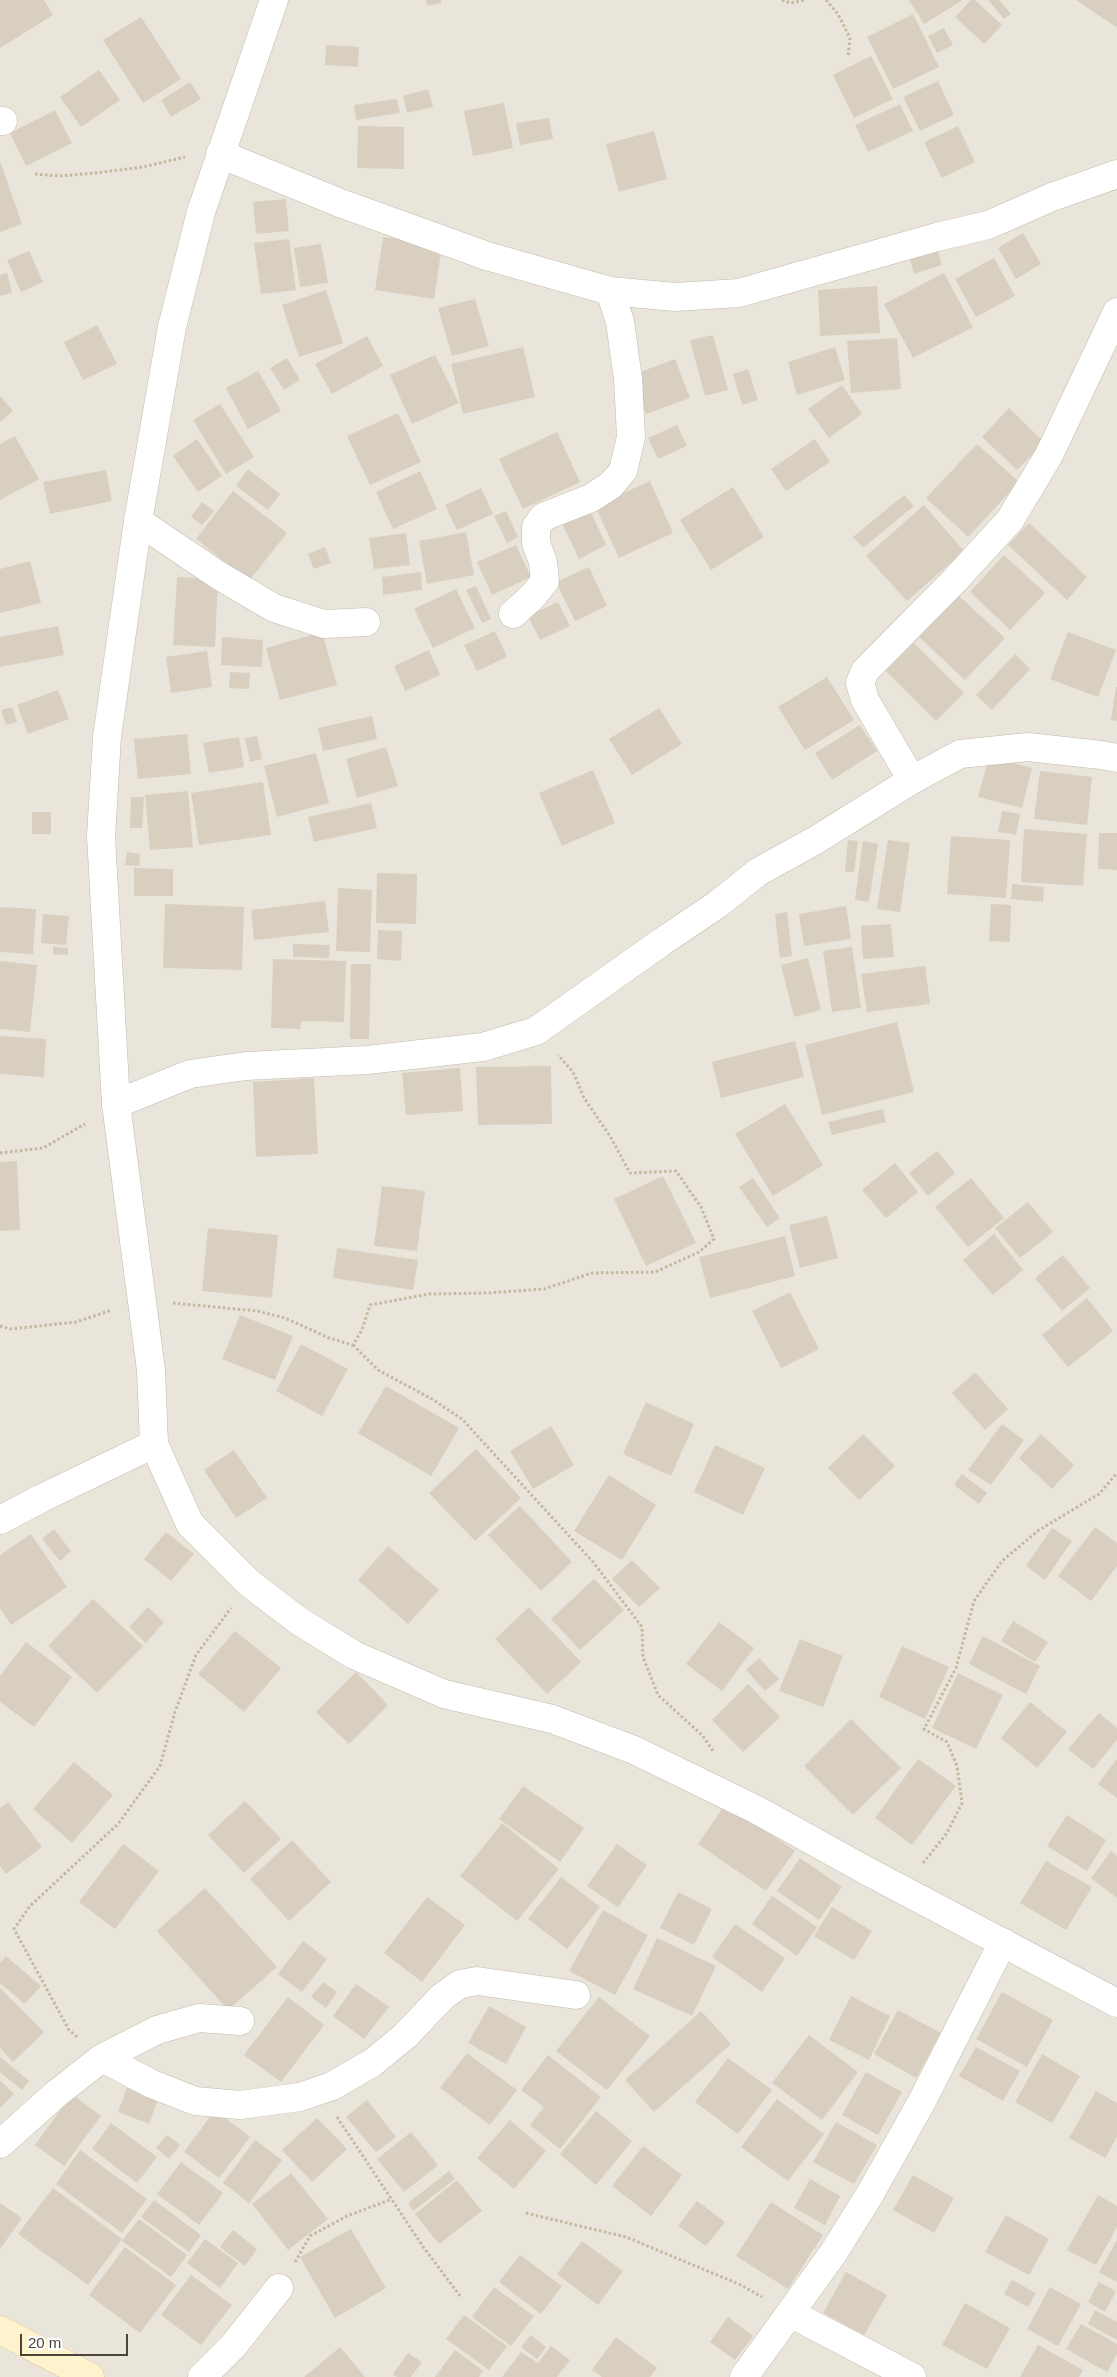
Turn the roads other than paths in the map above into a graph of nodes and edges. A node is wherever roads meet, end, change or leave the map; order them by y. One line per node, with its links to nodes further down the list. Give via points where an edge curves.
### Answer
1 (274, 0): 2 (street)
2 (220, 154): 4 (street, via 340,204 478,253); 6 (street, via 201,212 172,327)
3 (1117, 174): 4 (street, via 1052,197 988,225 739,293 676,297)
4 (610, 291): 7 (street, via 620,322 628,379 631,437 623,471 611,485 591,498 544,517 536,527 536,543 543,562 545,582)
5 (1117, 312): 10 (street, via 1050,455 1010,520 865,671 860,683 864,700)
6 (138, 521): 8 (street, via 274,608 324,624); 11 (street, via 107,737 101,836)
7 (513, 614)
8 (366, 622)
9 (1117, 758): 10 (street, via 1028,747 960,754)
10 (912, 780): 11 (street, via 758,872 718,904 536,1031 483,1046 367,1060 246,1066 190,1074)
11 (116, 1104): 12 (street, via 150,1370)
12 (154, 1444): 13 (street); 14 (street, via 190,1524 249,1583 299,1621 354,1656 444,1694 552,1719 634,1750 756,1810)
13 (0, 1520)
14 (1003, 1942): 16 (street); 21 (street, via 870,2194)
15 (576, 1995): 18 (street, via 477,1981 460,1984 372,2063 332,2086 300,2097 240,2105 195,2101 152,2084)
16 (1117, 2003)
17 (240, 2021): 18 (street, via 199,2018 157,2030)
18 (102, 2058): 19 (street)
19 (0, 2144)
20 (279, 2288): 24 (street, via 234,2345)
21 (790, 2313): 25 (street); 26 (street)
22 (0, 2330): 23 (main road)
23 (90, 2377)
24 (202, 2377)
25 (744, 2377)
26 (912, 2377)

